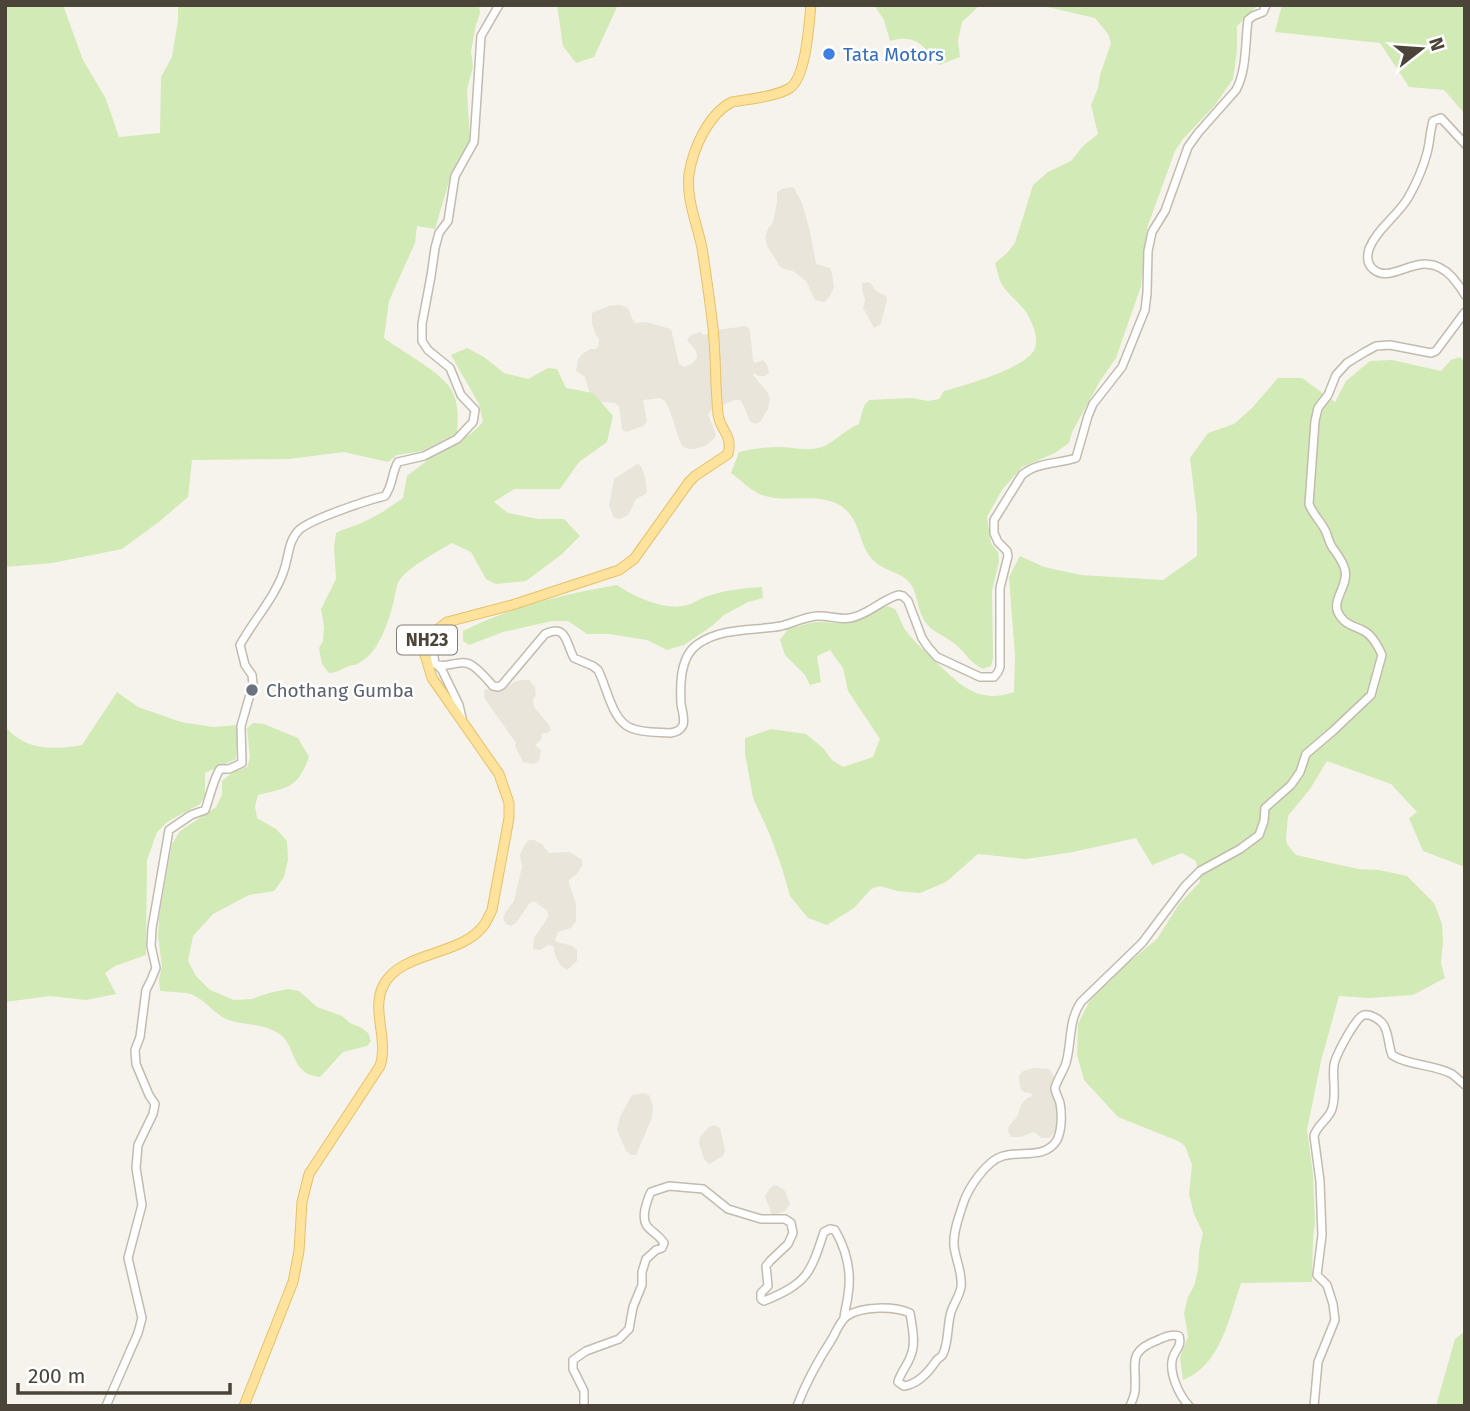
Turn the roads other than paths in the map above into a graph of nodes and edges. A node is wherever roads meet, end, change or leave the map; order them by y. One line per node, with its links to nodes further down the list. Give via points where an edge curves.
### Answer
1 (499, 5): 12 (street, via 481,36 474,142 455,176 448,221 435,248 422,324 422,341 450,368 461,395 475,410 473,422 457,439 424,456 398,462 385,496 311,523 297,533 284,571 240,645 253,675 241,726 242,763 220,769 205,810 169,830 152,928 156,968 146,990 135,1050 136,1064 155,1104 138,1145 136,1168 142,1205 128,1258 142,1318)
2 (811, 5): 7 (main road, NH23, via 802,71 796,82 782,92 724,106 707,126 691,162 689,196 701,245 713,330 718,418 730,444 727,454 688,482 634,559 620,570 447,622)
3 (1266, 5): 8 (street, via 1248,20 1243,70 1236,90 1188,147 1165,211 1152,232 1145,310 1122,367 1093,404 1076,458 1027,471 993,520 994,533 1008,556 1000,588 1000,667 994,677 980,677 937,657 922,638 906,597 898,595 852,618 813,616 701,642 685,661 684,722 675,733 632,729 621,722 598,670 574,658 565,636 557,631 545,634 500,686 493,686 467,663)
4 (1465, 144): 5 (street, via 1441,118 1433,121 1428,150 1408,198 1376,237 1367,257 1374,271 1385,274 1437,265)
5 (1465, 295)
6 (1465, 312): 11 (street, via 1436,351 1376,346 1347,363 1318,408 1309,504 1345,570 1337,614 1353,628 1364,630 1382,655 1371,695 1306,754 1291,785 1265,808 1259,835 1200,871 1142,943 1076,1008 1066,1062 1055,1087 1062,1110 1056,1140 1038,1153 993,1161 964,1199 954,1233 961,1288 943,1356 932,1370 911,1385 898,1382 913,1348 910,1313 887,1308)
7 (431, 635): 8 (street, via 433,660); 9 (main road, NH23, via 425,655 432,678)
8 (438, 666): 9 (street, via 459,705)
9 (463, 724): 13 (main road, NH23, via 499,774 509,803 492,911 470,938 407,964 385,982 379,1007 383,1059 309,1174 293,1282)
10 (1465, 1085): 18 (street, via 1452,1074 1392,1055 1386,1029 1373,1016 1358,1018 1338,1053 1331,1112 1314,1136 1321,1181 1317,1275 1327,1285 1335,1320 1318,1362)
11 (844, 1318): 14 (street, via 848,1264 835,1230 824,1232 807,1275 764,1301 766,1266 788,1244 793,1233 790,1223 727,1209 703,1189 669,1186 651,1192 644,1223 664,1243 646,1259 629,1329 573,1360); 15 (street, via 807,1378)
12 (106, 1406)
13 (244, 1406)
14 (584, 1406)
15 (797, 1406)
16 (1130, 1406): 17 (street, via 1139,1351 1175,1335 1181,1341 1171,1366)
17 (1189, 1406)
18 (1314, 1406)

